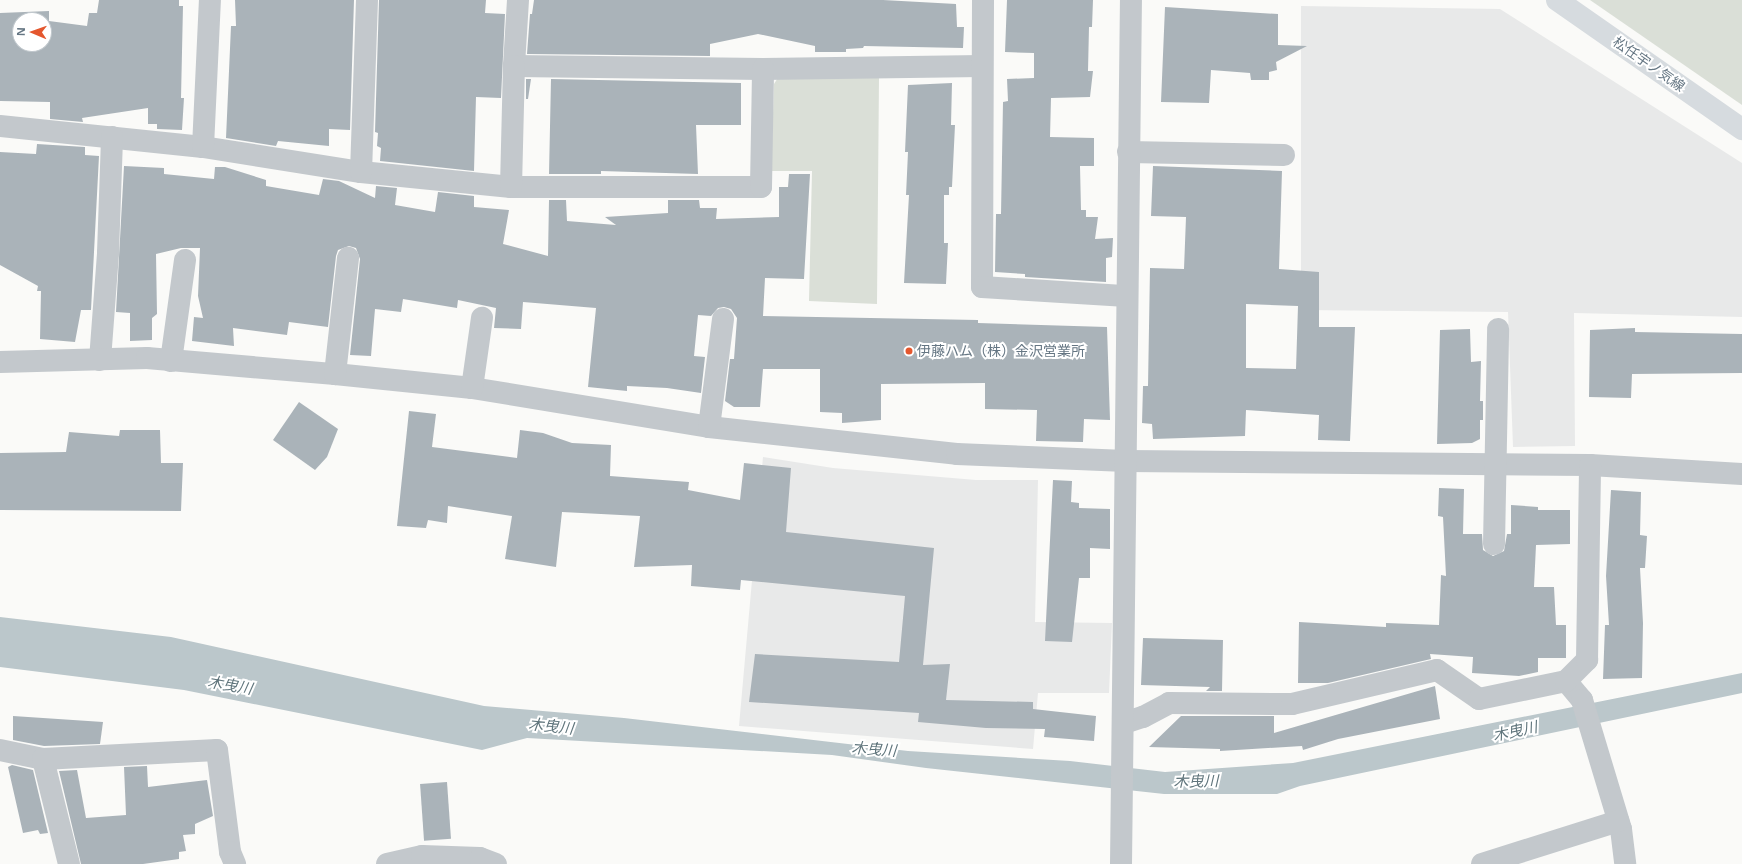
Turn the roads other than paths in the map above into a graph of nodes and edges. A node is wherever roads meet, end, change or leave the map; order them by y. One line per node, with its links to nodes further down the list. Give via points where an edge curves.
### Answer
1 (210, 0): 13 (street)
2 (367, 0): 16 (street)
3 (518, 0): 7 (street)
4 (984, 0): 8 (street)
5 (1131, 0): 14 (street)
6 (1557, 0): 11 (main road, 松任宇ノ気線)
7 (514, 66): 9 (street); 17 (street)
8 (982, 66): 9 (street); 20 (street, via 982,287)
9 (762, 69): 17 (street, via 761,187)
10 (0, 126): 12 (street)
11 (1742, 129)
12 (112, 137): 13 (street); 24 (street, via 108,253)
13 (203, 147): 16 (street)
14 (1128, 152): 15 (street); 20 (street)
15 (1284, 155)
16 (361, 172): 17 (street)
17 (511, 187)
18 (348, 258): 27 (street)
19 (185, 260): 25 (street)
20 (1127, 296): 30 (street)
21 (482, 318): 28 (street)
22 (723, 319): 29 (street)
23 (1498, 329): 31 (street)
24 (100, 360): 25 (street, via 147,358); 26 (street)
25 (171, 361): 27 (street)
26 (0, 362)
27 (335, 374): 28 (street)
28 (472, 388): 29 (street)
29 (709, 427): 30 (street, via 957,454)
30 (1126, 461): 31 (street); 36 (street)
31 (1496, 465): 32 (street); 34 (street)
32 (1590, 466): 33 (street); 35 (street, via 1587,660)
33 (1742, 474)
34 (1494, 544)
35 (1566, 681): 36 (street, via 1480,699 1437,670 1292,704 1169,703 1143,717); 39 (street, via 1582,700)
36 (1124, 723): 44 (street)
37 (0, 750): 38 (street)
38 (43, 759): 40 (street); 41 (street, via 217,750 230,852)
39 (1618, 820): 45 (street); 46 (street)
40 (69, 864)
41 (235, 864)
42 (387, 864): 43 (street, via 422,856 480,858)
43 (496, 864)
44 (1122, 864)
45 (1482, 864)
46 (1625, 864)

